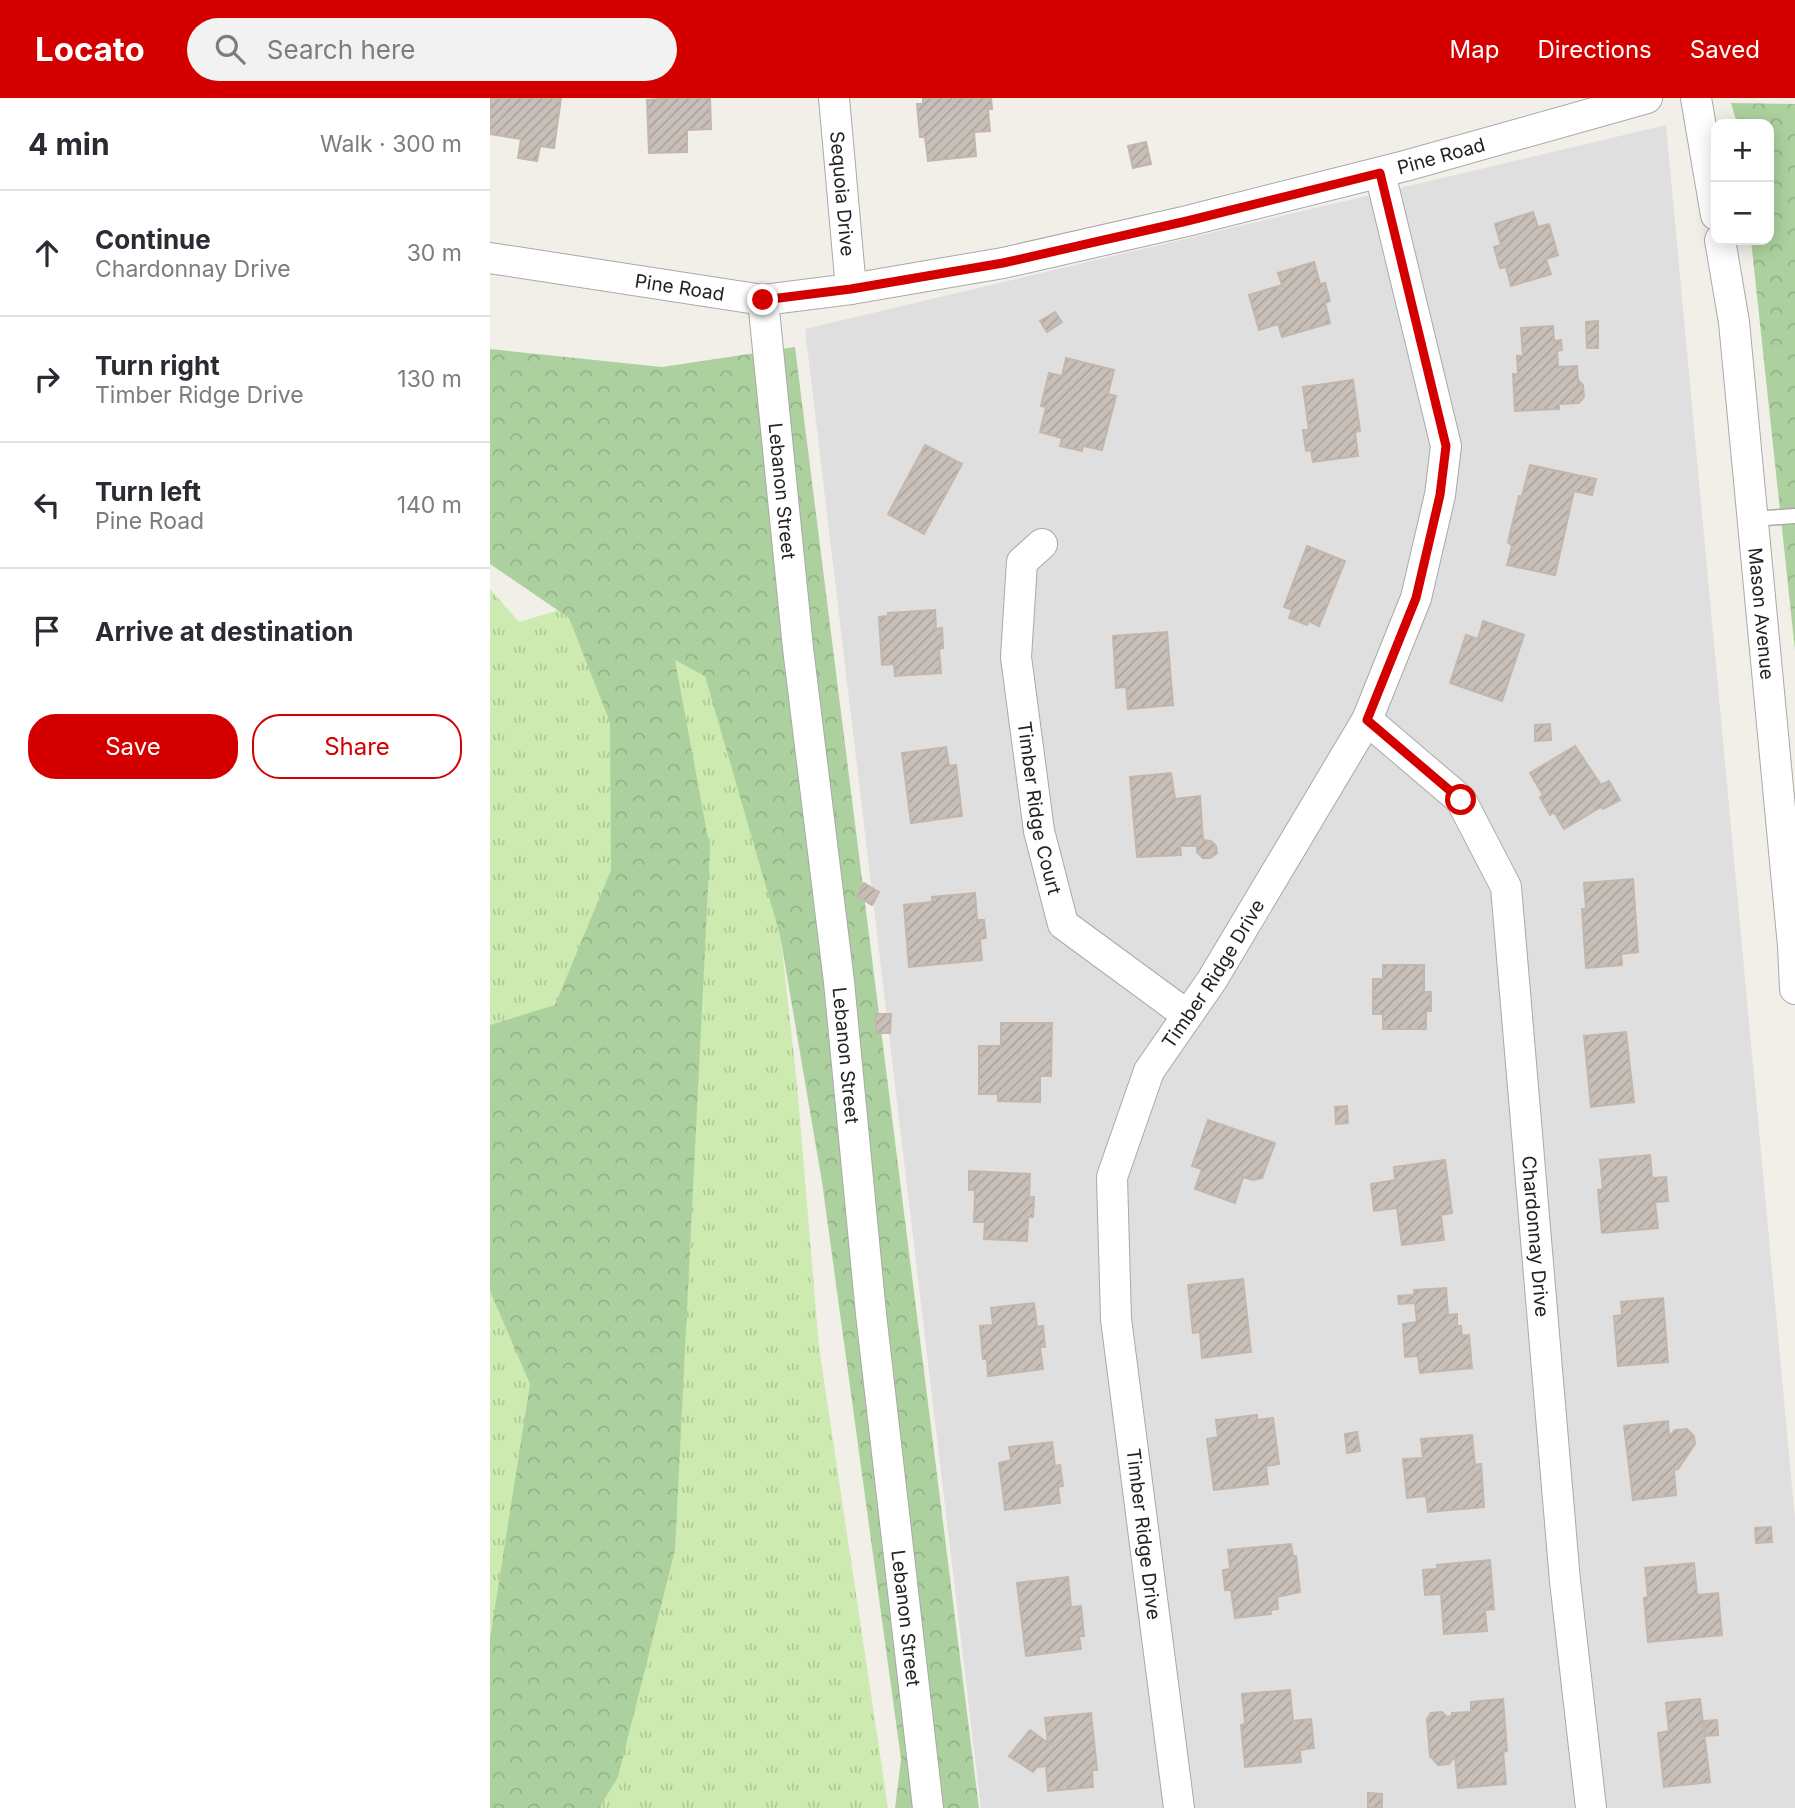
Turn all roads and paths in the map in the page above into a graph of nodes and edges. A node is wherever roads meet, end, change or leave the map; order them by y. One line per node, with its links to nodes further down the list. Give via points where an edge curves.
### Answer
1 (834, 98): 8 (street, Sequoia Drive)
2 (1647, 98): 4 (street, Pine Road)
3 (1696, 98): 5 (street)
4 (1380, 173): 8 (street, Pine Road, via 1003,263); 13 (street, Timber Ridge Drive, via 1446,446 1440,495 1416,598)
5 (1711, 185)
6 (1721, 245): 11 (street, Mason Avenue, via 1734,322)
7 (490, 258): 9 (street, Pine Road)
8 (851, 289): 9 (street, Pine Road)
9 (763, 300): 17 (street, Lebanon Street)
10 (1795, 516): 11 (lane)
11 (1754, 519): 14 (street, Mason Avenue)
12 (1042, 544): 16 (street, Timber Ridge Court, via 1022,562 1016,657 1039,831 1063,924)
13 (1367, 720): 16 (street, Timber Ridge Drive); 19 (street, Chardonnay Drive, via 1461,800 1506,887 1565,1581)
14 (1790, 845): 15 (street, Mason Avenue)
15 (1795, 989)
16 (1187, 1015): 18 (street, Timber Ridge Drive, via 1149,1071 1112,1177 1116,1319)
17 (929, 1808)
18 (1179, 1808)
19 (1591, 1808)

